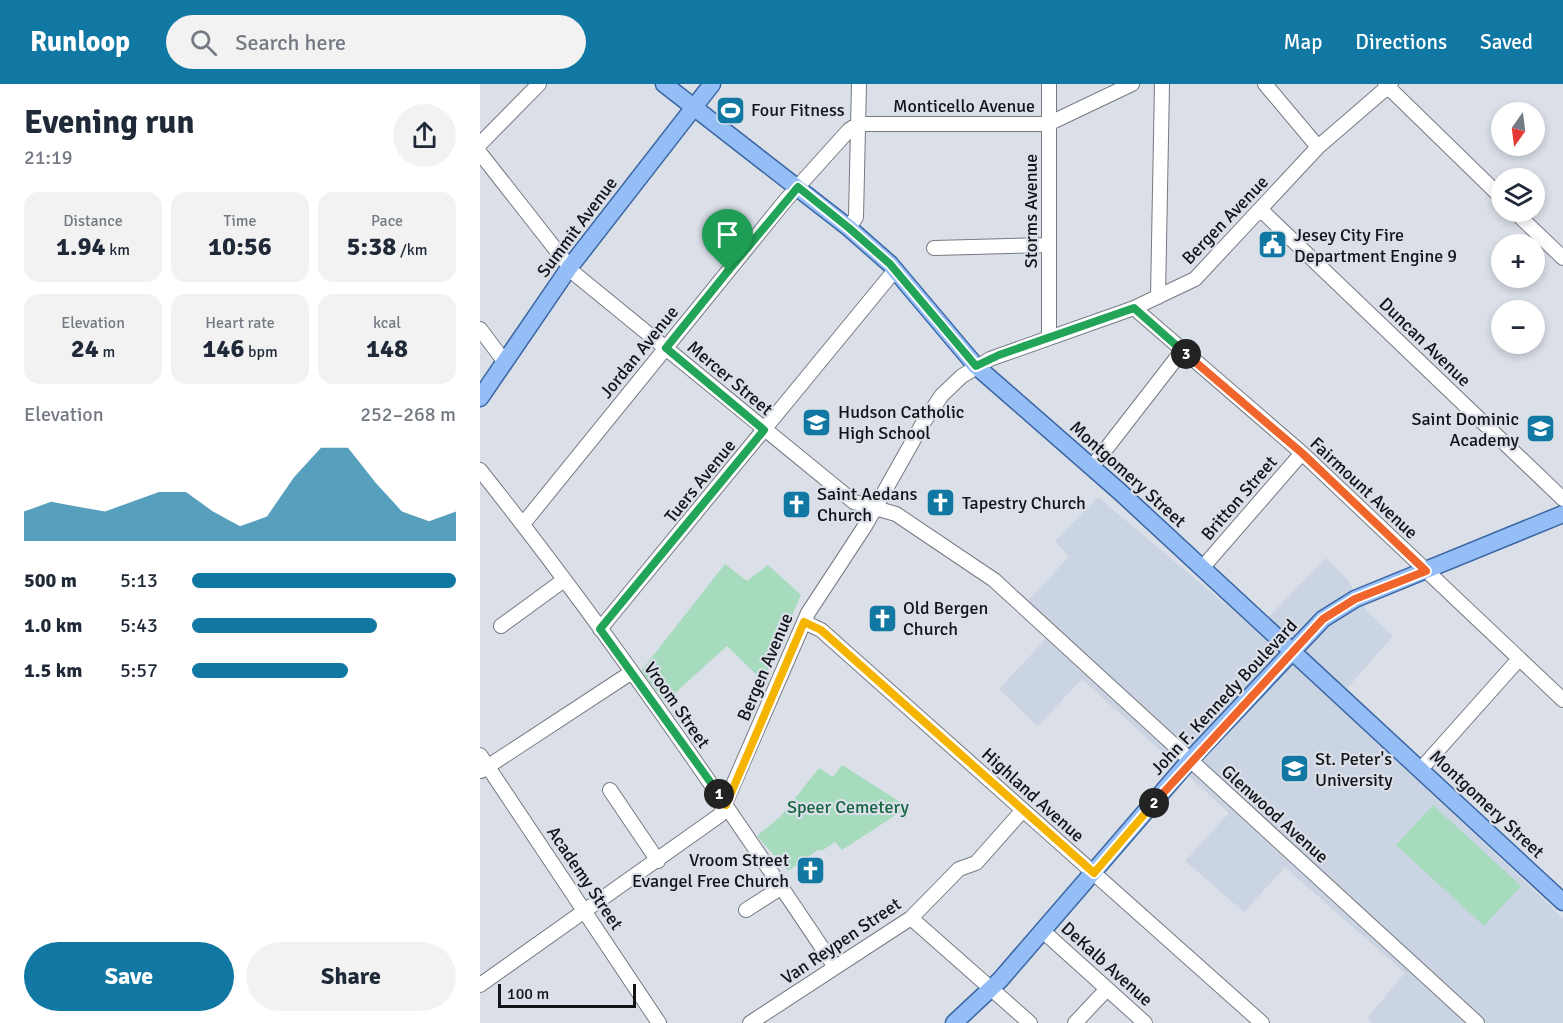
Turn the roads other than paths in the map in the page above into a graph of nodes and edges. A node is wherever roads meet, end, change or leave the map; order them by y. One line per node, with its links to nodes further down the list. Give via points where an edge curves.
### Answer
1 (538, 84): 13 (street)
2 (664, 84): 10 (main road, Montgomery Street)
3 (712, 84): 10 (main road, Summit Avenue)
4 (859, 84): 11 (street)
5 (1049, 84): 12 (street, Storms Avenue)
6 (1132, 84): 12 (street, Monticello Avenue)
7 (1162, 84): 26 (street)
8 (1265, 84): 14 (street)
9 (1388, 85): 14 (street, Bergen Avenue); 17 (street)
10 (693, 107): 16 (main road, Montgomery Street); 24 (main road, Summit Avenue)
11 (858, 124): 12 (street, Monticello Avenue); 16 (street, Jordan Avenue, via 849,129); 20 (street, via 856,217)
12 (1048, 124): 21 (street, Storms Avenue)
13 (480, 144)
14 (1318, 147): 18 (street, Bergen Avenue)
15 (480, 153): 24 (street, Mercer Street)
16 (798, 187): 20 (main road, Montgomery Street); 30 (street, Jordan Avenue)
17 (1491, 187)
18 (1262, 210): 26 (street, Bergen Avenue, via 1195,279); 39 (street, Duncan Avenue)
19 (1525, 222): 23 (street)
20 (849, 228): 25 (main road, Montgomery Street)
21 (1049, 245): 22 (street); 29 (street, Storms Avenue)
22 (934, 248)
23 (1563, 258)
24 (569, 268): 30 (street, Mercer Street); 32 (main road, Summit Avenue)
25 (895, 270): 33 (main road, Montgomery Street); 35 (street, Tuers Avenue)
26 (1158, 297): 27 (street, Bergen Avenue)
27 (1134, 308): 29 (street, Bergen Avenue); 31 (street, Fairmount Avenue)
28 (480, 329): 32 (street)
29 (1049, 337): 33 (street, Bergen Avenue)
30 (666, 348): 35 (street, Mercer Street); 42 (street, Jordan Avenue)
31 (1182, 351): 36 (street, Fairmount Avenue); 37 (street)
32 (504, 361): 34 (main road, Summit Avenue)
33 (976, 366): 37 (main road, Montgomery Street); 40 (street, Bergen Avenue, via 942,395)
34 (480, 398)
35 (764, 430): 40 (street, Mercer Street, via 854,502); 48 (street, Tuers Avenue)
36 (1302, 453): 43 (street, Britton Street); 44 (street, Fairmount Avenue)
37 (1092, 467): 43 (main road, Montgomery Street)
38 (480, 470): 42 (street, Vroom Street)
39 (1563, 499)
40 (874, 508): 46 (street, Bergen Avenue); 53 (street, Glenwood Avenue, via 896,514 994,580)
41 (1563, 514): 44 (main road, John F. Kennedy Boulevard)
42 (523, 524): 45 (street, Vroom Street)
43 (1203, 567): 49 (main road, Montgomery Street)
44 (1426, 571): 49 (main road, John F. Kennedy Boulevard, via 1335,611); 50 (street, Fairmount Avenue)
45 (564, 580): 47 (street); 48 (street, Vroom Street)
46 (804, 622): 57 (street, Bergen Avenue); 58 (street, Highland Avenue, via 821,630)
47 (501, 626)
48 (600, 629): 51 (street, Vroom Street)
49 (1293, 651): 53 (main road, John F. Kennedy Boulevard); 55 (main road, Montgomery Street)
50 (1520, 659): 52 (street, Fairmount Avenue); 55 (street)
51 (632, 672): 54 (street); 57 (street, Vroom Street)
52 (1563, 700)
53 (1190, 760): 60 (main road, John F. Kennedy Boulevard); 78 (street, Glenwood Avenue)
54 (482, 765): 63 (street, Academy Street)
55 (1421, 769): 62 (main road, Montgomery Street)
56 (610, 790): 59 (street)
57 (726, 805): 59 (street, Bergen Avenue, via 720,815); 61 (street, Vroom Street)
58 (1023, 810): 60 (street, Highland Avenue); 65 (street, Van Reypen Street, via 976,863 959,869)
59 (658, 861): 63 (street, Bergen Avenue)
60 (1094, 873): 66 (main road, John F. Kennedy Boulevard); 77 (street, Highland Avenue)
61 (782, 887): 64 (street); 67 (street, Vroom Street)
62 (1563, 902)
63 (586, 910): 68 (street, Bergen Avenue); 71 (street, Academy Street)
64 (746, 910)
65 (910, 918): 67 (street, Van Reypen Street); 69 (street)
66 (1044, 932): 69 (main road, John F. Kennedy Boulevard); 70 (street, DeKalb Avenue)
67 (835, 967): 72 (street, Van Reypen Street)
68 (480, 986)
69 (992, 989): 73 (main road, John F. Kennedy Boulevard); 74 (street)
70 (1107, 989): 75 (street); 76 (street, DeKalb Avenue)
71 (659, 1023)
72 (750, 1023)
73 (954, 1023)
74 (1030, 1023)
75 (1075, 1023)
76 (1145, 1023)
77 (1262, 1023)
78 (1477, 1023)

